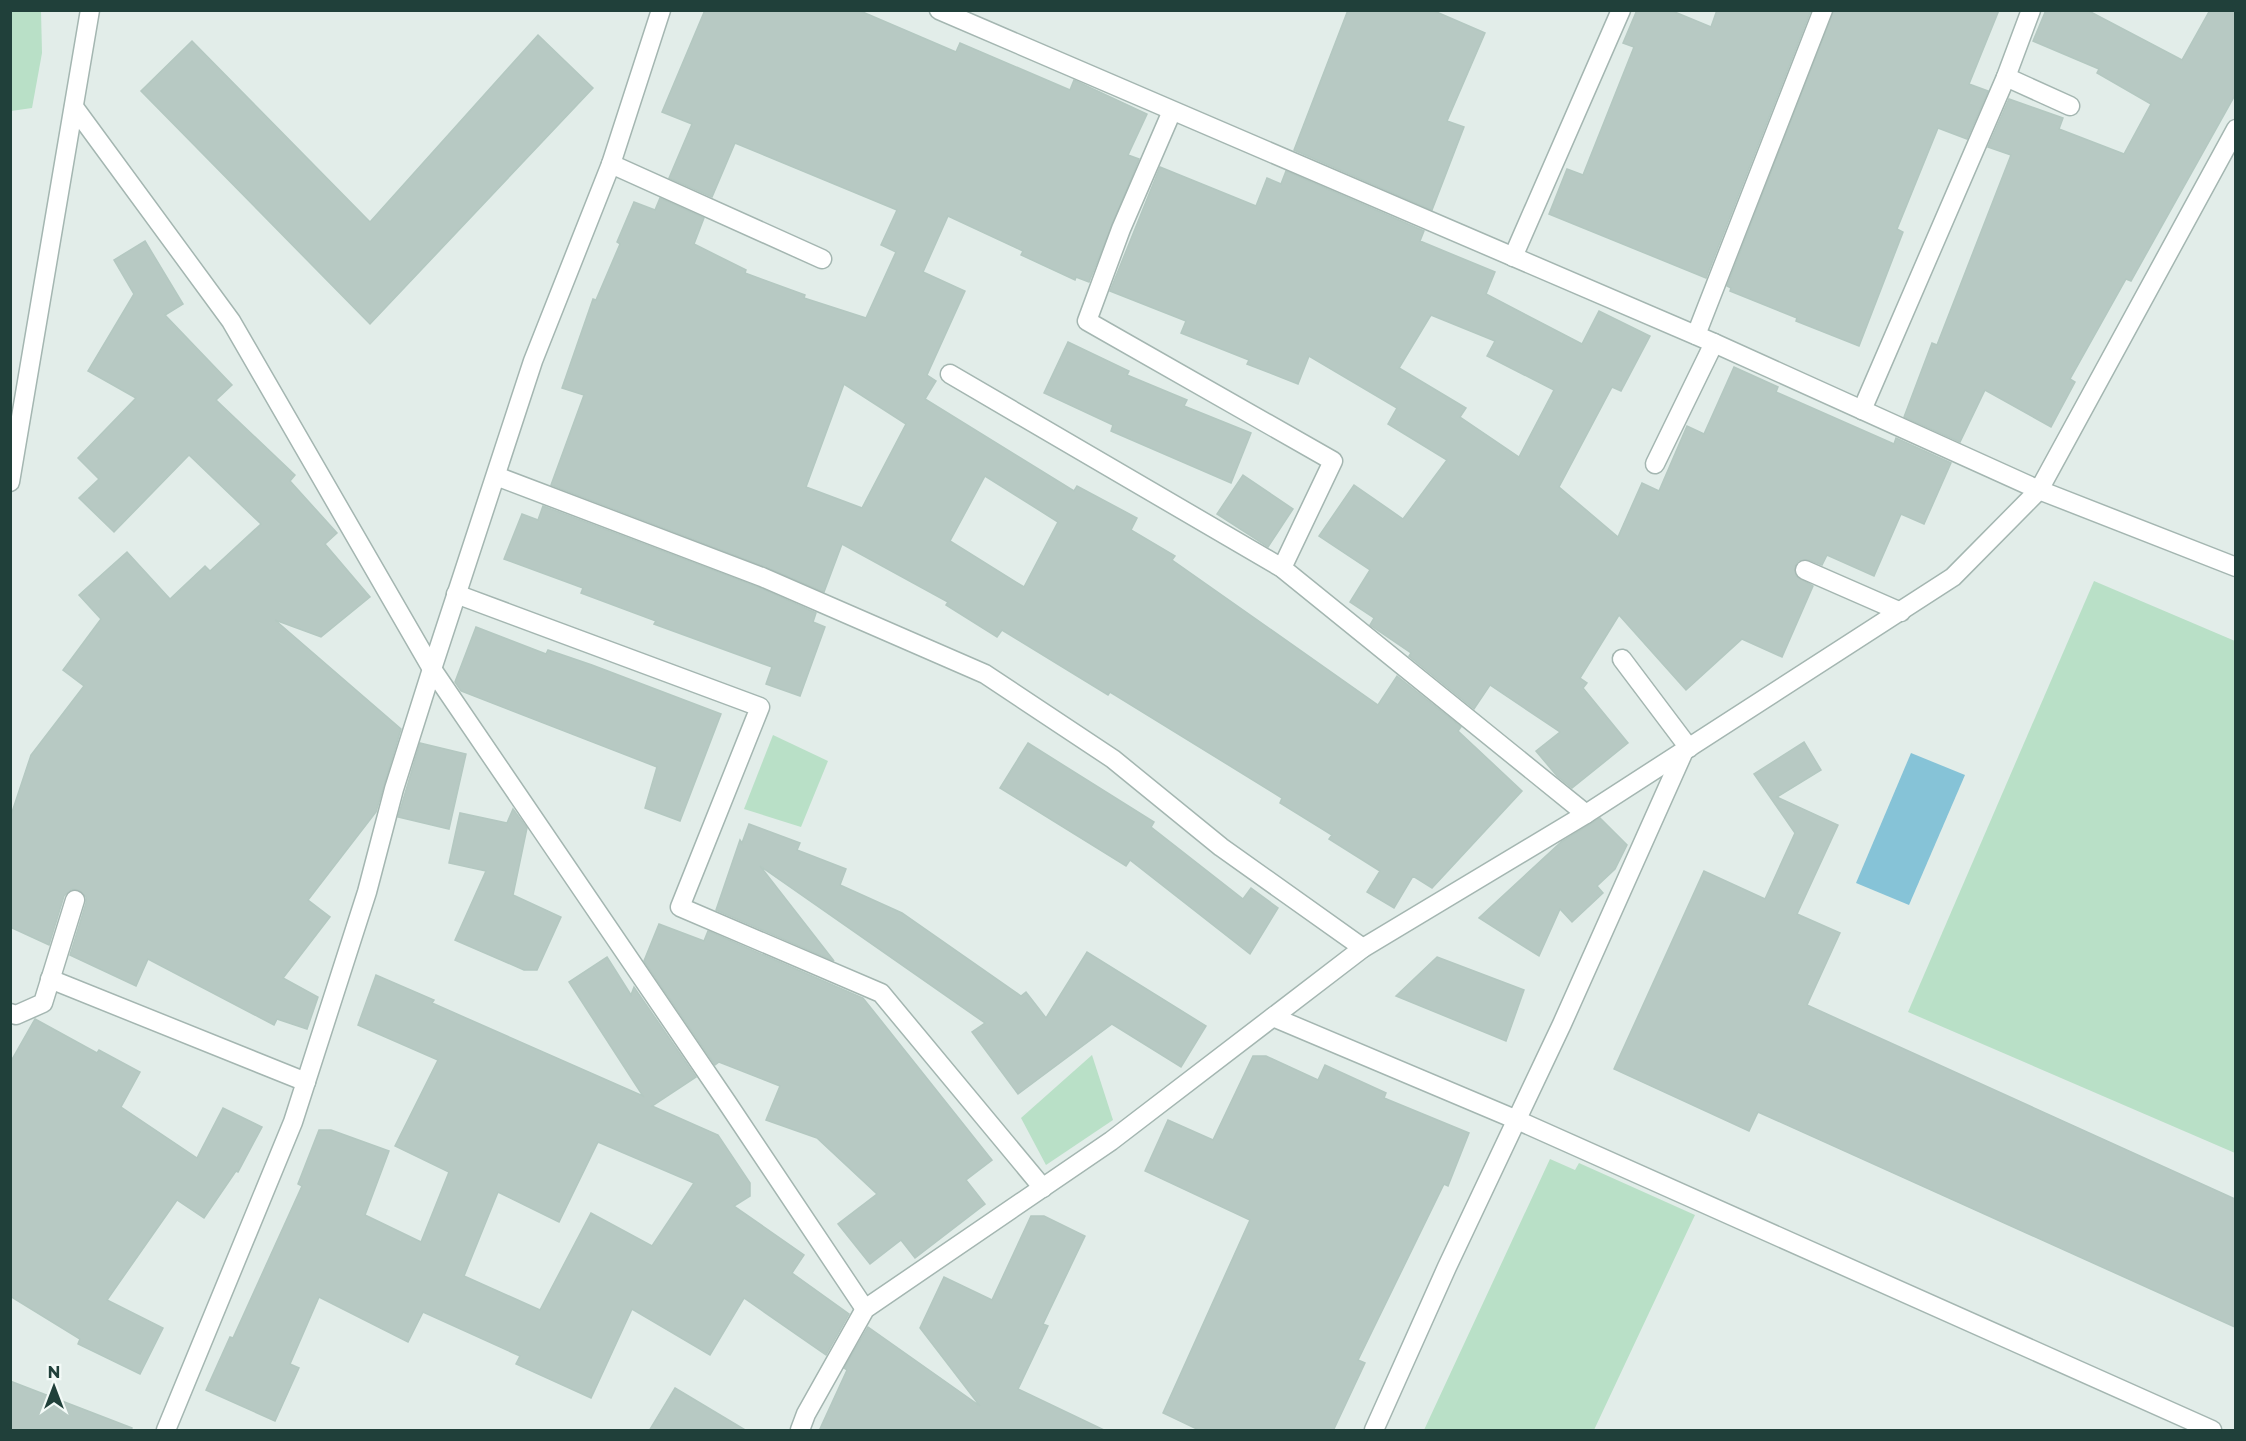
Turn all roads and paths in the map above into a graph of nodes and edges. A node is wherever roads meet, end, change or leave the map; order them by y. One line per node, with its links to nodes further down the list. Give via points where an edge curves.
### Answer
1 (90, 10): 9 (street)
2 (660, 10): 12 (street)
3 (939, 10): 10 (street)
4 (1621, 10): 13 (street)
5 (1823, 10): 15 (street)
6 (2031, 10): 7 (street)
7 (2006, 77): 8 (street); 18 (street)
8 (2070, 106)
9 (74, 107): 21 (street); 29 (street, via 231,321)
10 (1172, 111): 13 (street); 24 (street, via 1087,321 1333,461)
11 (2235, 129): 22 (street)
12 (611, 164): 14 (street); 20 (street, via 533,361)
13 (1513, 257): 15 (street)
14 (822, 259)
15 (1696, 335): 16 (street)
16 (1714, 343): 18 (street); 19 (street)
17 (950, 374): 24 (street)
18 (1862, 410): 22 (street)
19 (1655, 464)
20 (496, 476): 26 (street); 33 (street, via 762,577 985,674 1113,759 1221,847)
21 (10, 482)
22 (2039, 490): 23 (street); 27 (street, via 1953,577)
23 (2235, 567)
24 (1282, 568): 31 (street)
25 (1805, 570): 27 (street)
26 (456, 594): 29 (street); 39 (street, via 760,707 680,908 881,993)
27 (1901, 612): 30 (street)
28 (1622, 659): 30 (street)
29 (432, 669): 37 (street); 40 (street)
30 (1687, 749): 31 (street); 38 (street)
31 (1586, 814): 33 (street)
32 (75, 900): 34 (street)
33 (1363, 948): 36 (street)
34 (50, 980): 35 (street, via 43,1003 16,1016); 37 (street)
35 (10, 1013)
36 (1273, 1017): 38 (street); 39 (street)
37 (306, 1082): 41 (street)
38 (1517, 1120): 43 (street, via 1446,1267); 44 (street)
39 (1043, 1188): 40 (street)
40 (865, 1310): 42 (street)
41 (166, 1431)
42 (800, 1431)
43 (1374, 1431)
44 (2212, 1431)

